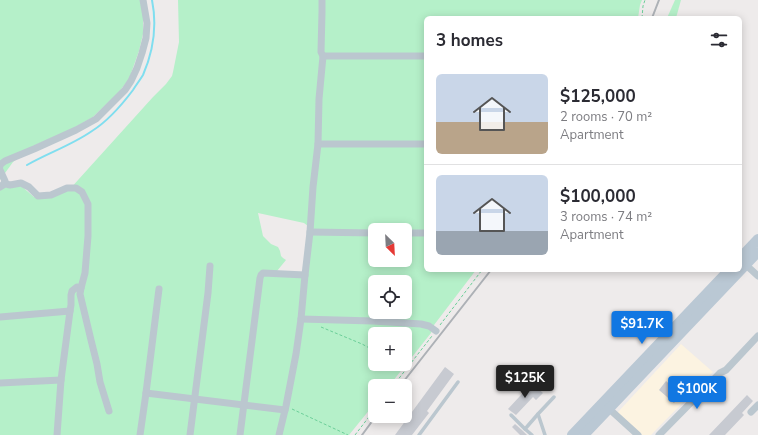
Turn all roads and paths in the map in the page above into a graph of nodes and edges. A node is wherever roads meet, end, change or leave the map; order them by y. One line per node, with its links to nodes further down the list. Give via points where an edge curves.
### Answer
1 (143, 0): 9 (street, via 147,24 146,38 137,68 124,90 96,119 5,161)
2 (322, 0): 5 (street)
3 (646, 0): 4 (path)
4 (642, 16)
5 (323, 56): 6 (street); 7 (street)
6 (424, 56)
7 (318, 144): 8 (street); 11 (street)
8 (424, 144)
9 (0, 169): 10 (street)
10 (3, 184): 23 (street, via 10,186 21,183 30,187 38,196 51,195 67,188 76,188 82,192 88,204 88,236)
11 (310, 232): 12 (street); 21 (street)
12 (368, 233)
13 (412, 233): 14 (street)
14 (424, 233)
15 (758, 239): 17 (main road)
16 (758, 252): 17 (main road)
17 (743, 261): 22 (street)
18 (210, 266): 39 (street)
19 (727, 272): 42 (main road)
20 (733, 272): 42 (main road)
21 (305, 275): 27 (street); 40 (street, via 261,275)
22 (758, 276)
23 (81, 288): 25 (street, via 72,291); 44 (street, via 80,294)
24 (159, 289): 37 (street)
25 (70, 311): 26 (street); 34 (street)
26 (0, 317)
27 (302, 318): 30 (street, via 421,324); 43 (street)
28 (321, 327): 32 (path)
29 (758, 329): 33 (street, via 722,367)
30 (436, 331)
31 (758, 336): 33 (street, via 726,370)
32 (368, 347)
33 (720, 373): 63 (street)
34 (61, 380): 36 (street); 50 (street)
35 (458, 382): 57 (lane)
36 (0, 383)
37 (146, 393): 39 (street); 51 (street)
38 (554, 397): 46 (lane)
39 (195, 399): 40 (street); 52 (street)
40 (244, 405): 43 (street); 53 (street)
41 (758, 405): 45 (street)
42 (606, 406): 60 (main road); 61 (main road); 62 (street)
43 (286, 408): 54 (street); 55 (path)
44 (108, 411)
45 (751, 412)
46 (538, 414): 49 (lane); 59 (lane)
47 (511, 415): 49 (lane)
48 (368, 418): 56 (path)
49 (526, 429): 58 (lane)
50 (57, 435)
51 (140, 435)
52 (190, 435)
53 (240, 435)
54 (279, 435)
55 (348, 435)
56 (354, 435)
57 (419, 435)
58 (532, 435)
59 (545, 435)
60 (572, 435)
61 (584, 435)
62 (638, 435)
63 (659, 435)

